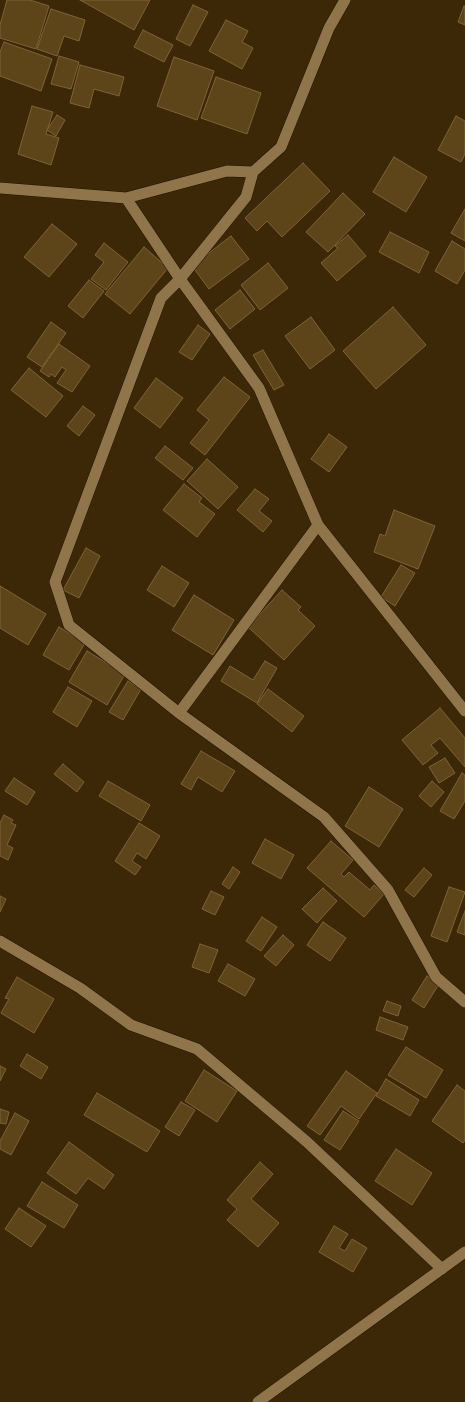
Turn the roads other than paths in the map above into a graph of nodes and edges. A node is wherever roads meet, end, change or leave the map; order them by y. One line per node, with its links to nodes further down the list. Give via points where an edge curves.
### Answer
1 (345, 0): 2 (street, via 329,28 281,147)
2 (253, 172): 4 (street, via 227,171); 5 (street, via 246,197)
3 (0, 188): 4 (street)
4 (126, 198): 5 (street)
5 (180, 279): 6 (street, via 259,388); 8 (street, via 161,298 55,582 69,625)
6 (318, 525): 7 (street); 8 (street)
7 (465, 711)
8 (179, 713): 10 (street, via 324,817 388,890 436,977)
9 (0, 941): 12 (street, via 80,988 131,1025 197,1049 307,1142)
10 (465, 1002)
11 (465, 1252): 12 (street)
12 (442, 1269): 13 (street)
13 (258, 1402)

